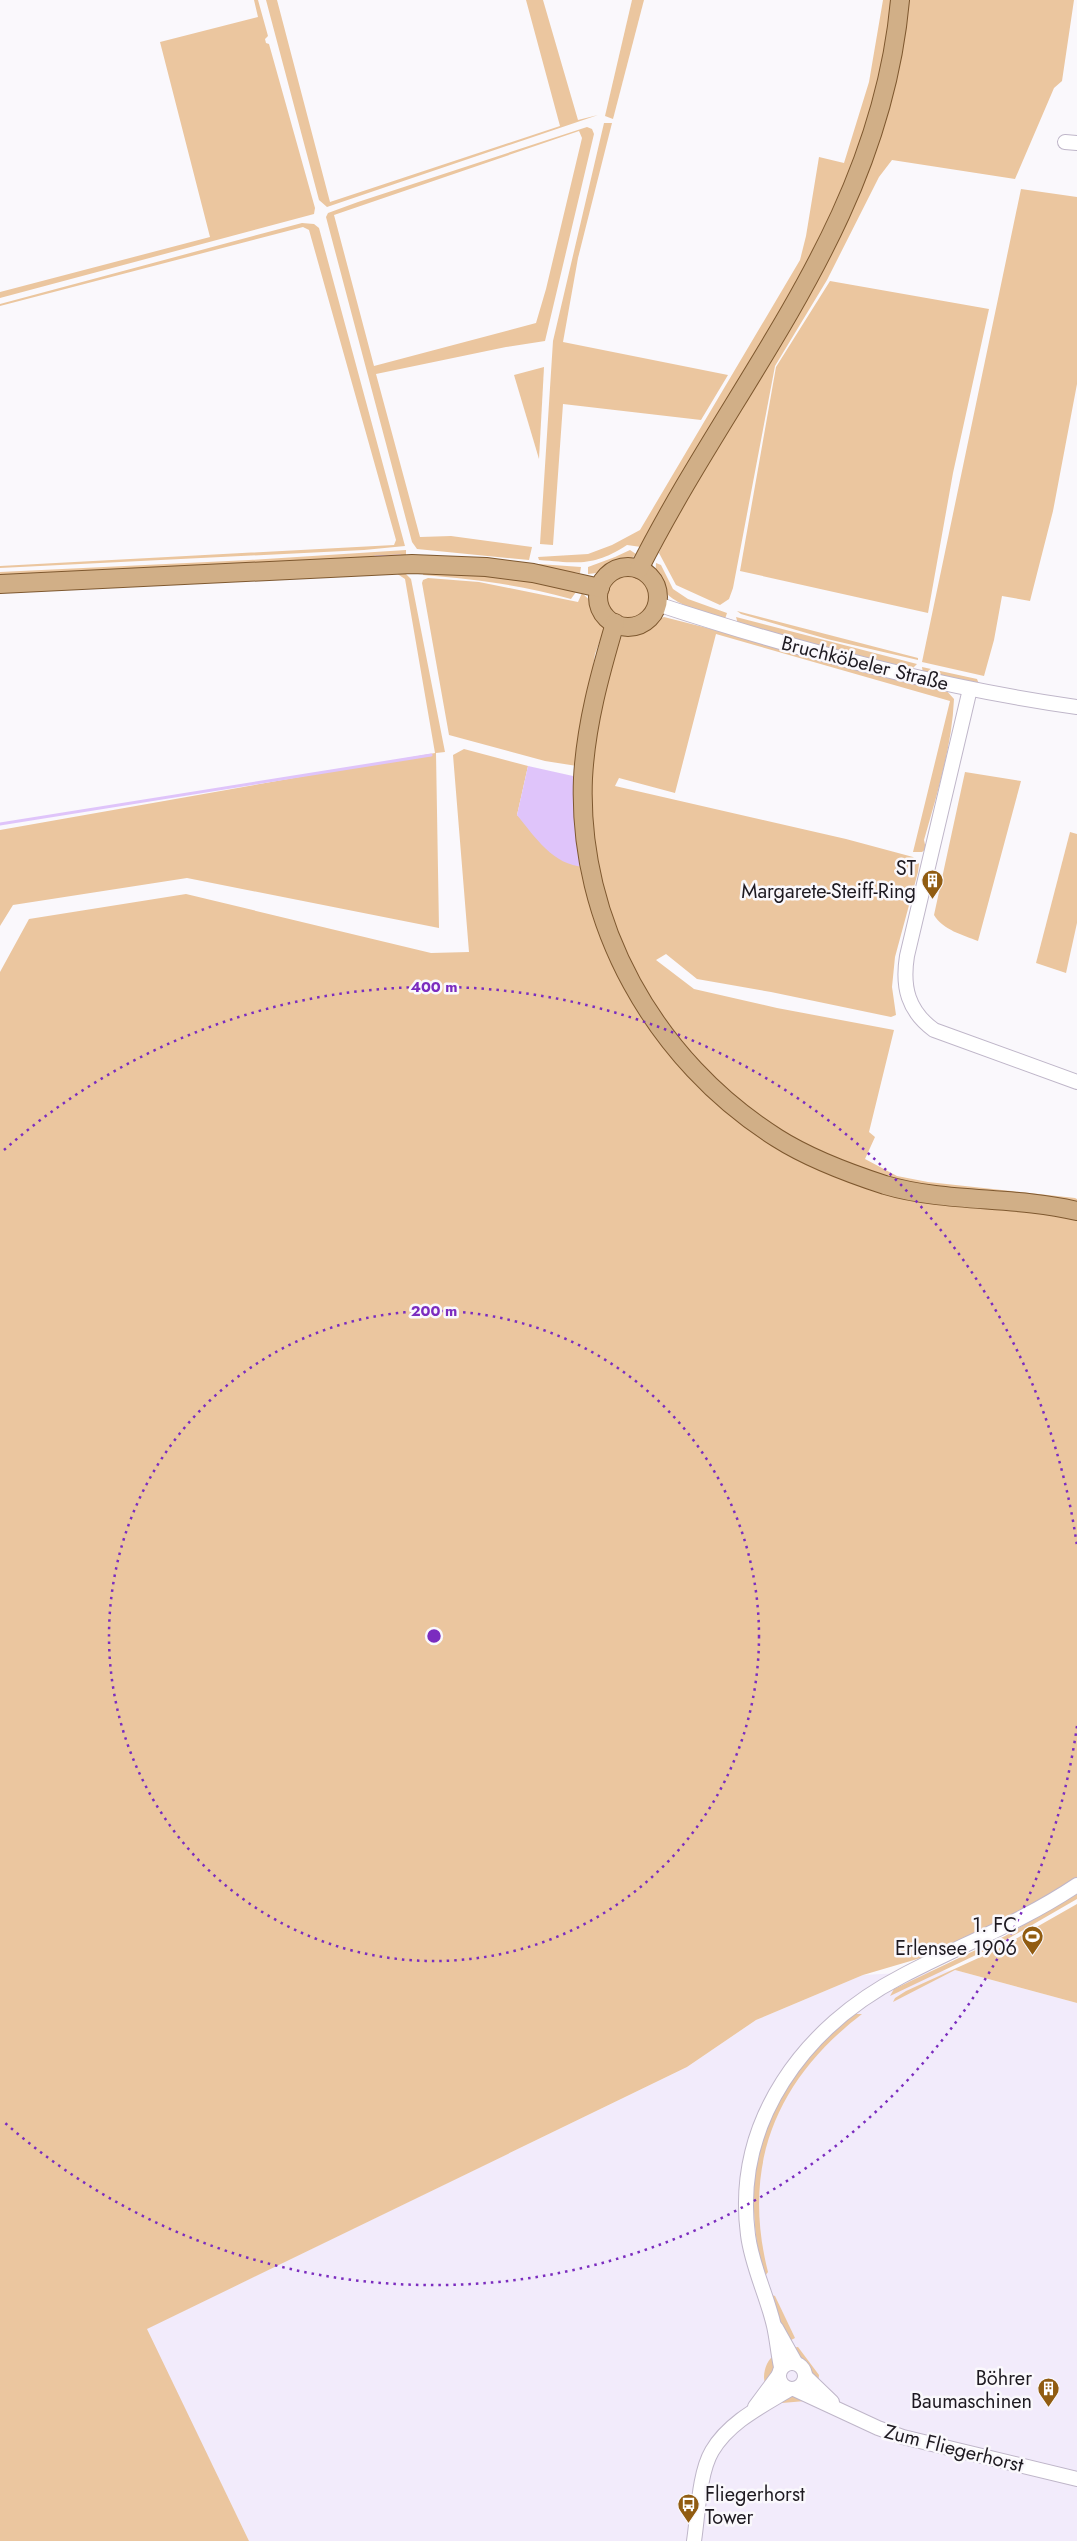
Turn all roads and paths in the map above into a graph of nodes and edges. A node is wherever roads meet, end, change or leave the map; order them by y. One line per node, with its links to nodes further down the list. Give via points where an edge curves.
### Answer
1 (900, 0): 2 (main road, via 880,110 845,208 811,275 686,481)
2 (639, 569): 4 (main road, via 630,567 611,573); 5 (main road, via 647,573 657,587)
3 (0, 584): 4 (main road, via 412,564 533,573)
4 (600, 588): 6 (main road, via 601,609)
5 (657, 604): 6 (main road, via 654,612 640,624); 7 (street, Bruchköbeler Straße, via 821,654)
6 (615, 623): 10 (main road, via 594,698 586,746 584,817 590,867 600,912 625,974 653,1019 686,1062 753,1122 825,1163 888,1186)
7 (970, 689): 8 (street, Bruchköbeler Straße); 9 (street, via 907,956 908,1000 918,1016 934,1030)
8 (1077, 707)
9 (1077, 1082)
10 (1077, 1211)
11 (1077, 1885): 12 (street, via 1001,1930 879,1989 833,2022 794,2063 765,2114 748,2177 746,2209 753,2261)
12 (785, 2368): 13 (street, via 802,2367); 14 (street, via 781,2384); 16 (street)
13 (805, 2376): 14 (street, via 802,2384); 15 (street, Zum Fliegerhorst)
14 (792, 2389): 15 (street, Zum Fliegerhorst); 16 (street)
15 (836, 2406): 17 (street, Zum Fliegerhorst, via 903,2437)
16 (752, 2411): 18 (street, via 723,2436 711,2452 705,2470)
17 (1077, 2479)
18 (694, 2541)

